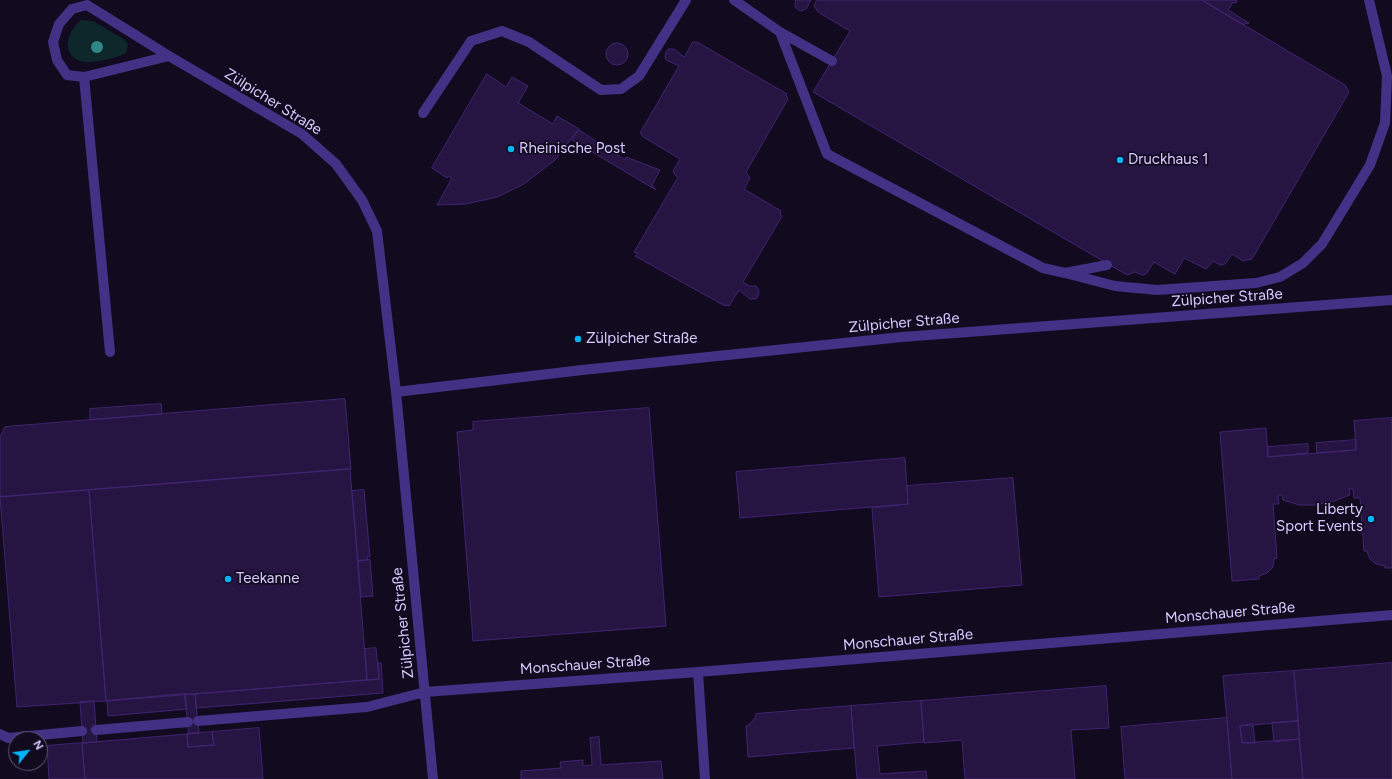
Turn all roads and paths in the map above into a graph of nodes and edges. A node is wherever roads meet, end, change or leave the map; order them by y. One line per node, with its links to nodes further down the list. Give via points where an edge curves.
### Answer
1 (686, 0): 8 (street, via 639,76 621,89 601,90 529,42 502,31 471,41)
2 (734, 0): 4 (street)
3 (1369, 0): 10 (street, via 1387,76 1385,123 1370,165 1322,244 1303,263 1280,277 1256,283 1157,290 1115,286)
4 (780, 32): 6 (street); 10 (street, via 827,154 1043,268)
5 (169, 56): 7 (street, Zülpicher Straße); 7 (street, Zülpicher Straße, via 88,5 72,9 59,24 53,42 57,60 67,75); 13 (street, Zülpicher Straße, via 302,134 336,164 362,200 377,231)
6 (832, 61)
7 (84, 77): 12 (street)
8 (423, 113)
9 (1107, 265): 10 (street)
10 (1065, 273)
11 (1392, 300): 13 (street, Zülpicher Straße, via 902,337)
12 (110, 352)
13 (396, 392): 16 (street, Zülpicher Straße)
14 (1392, 615): 15 (street, Monschauer Straße)
15 (698, 672): 16 (street, Monschauer Straße); 21 (street)
16 (425, 692): 17 (street, Monschauer Straße, via 367,707); 20 (street, Zülpicher Straße)
17 (96, 730)
18 (82, 731): 19 (street, via 8,738)
19 (0, 734)
20 (433, 779)
21 (705, 779)

